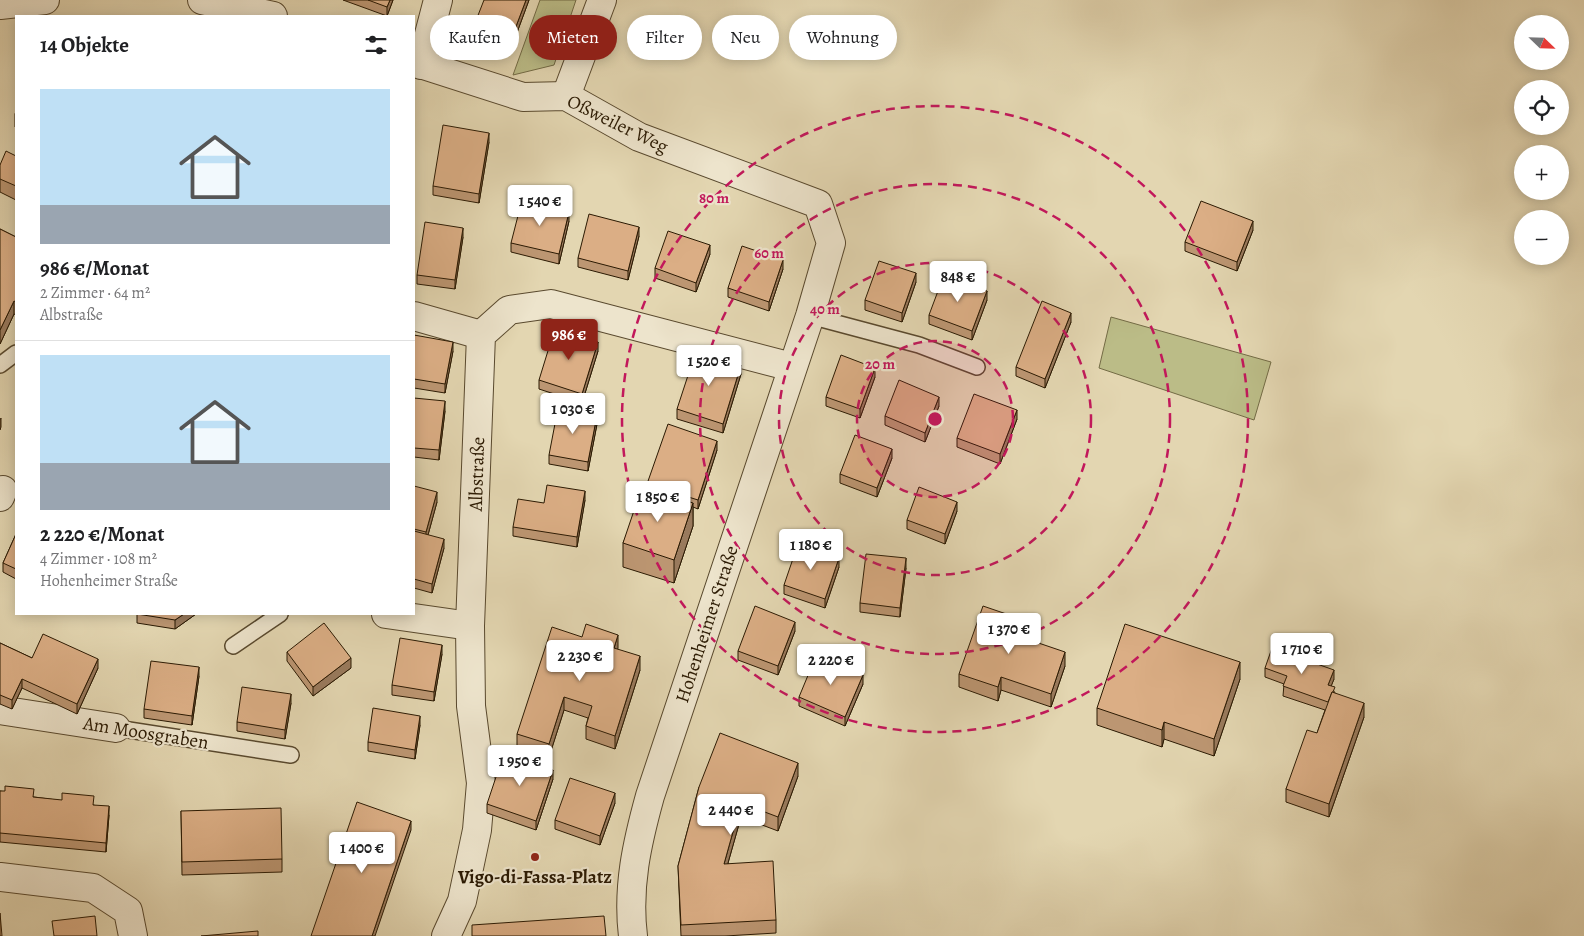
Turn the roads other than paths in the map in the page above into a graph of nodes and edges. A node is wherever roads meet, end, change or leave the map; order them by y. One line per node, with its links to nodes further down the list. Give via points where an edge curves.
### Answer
1 (45, 0): 5 (street)
2 (202, 0): 6 (street)
3 (438, 0): 7 (street)
4 (602, 0): 8 (street)
5 (0, 5)
6 (268, 10)
7 (417, 63): 8 (street, Oßweiler Weg, via 522,96)
8 (566, 96): 9 (street, Oßweiler Weg, via 639,138)
9 (818, 204): 11 (street, Hohenheimer Straße, via 832,243)
10 (415, 316): 12 (street)
11 (810, 316): 15 (street, Hohenheimer Straße); 16 (lane, via 919,345)
12 (481, 335): 15 (street, via 509,310 551,304); 19 (street, Albstraße)
13 (15, 354): 14 (lane)
14 (0, 365)
15 (792, 367): 27 (street, Hohenheimer Straße, via 650,796 632,877)
16 (977, 368)
17 (279, 615): 20 (lane)
18 (393, 615): 19 (street)
19 (470, 626): 26 (street, Albstraße, via 471,706 481,783 477,830 462,901)
20 (233, 646)
21 (0, 710): 22 (street, Am Moosgraben)
22 (116, 728): 23 (lane, Am Moosgraben)
23 (291, 756)
24 (0, 877): 25 (street, via 93,888 128,911)
25 (133, 936)
26 (446, 936)
27 (633, 936)

